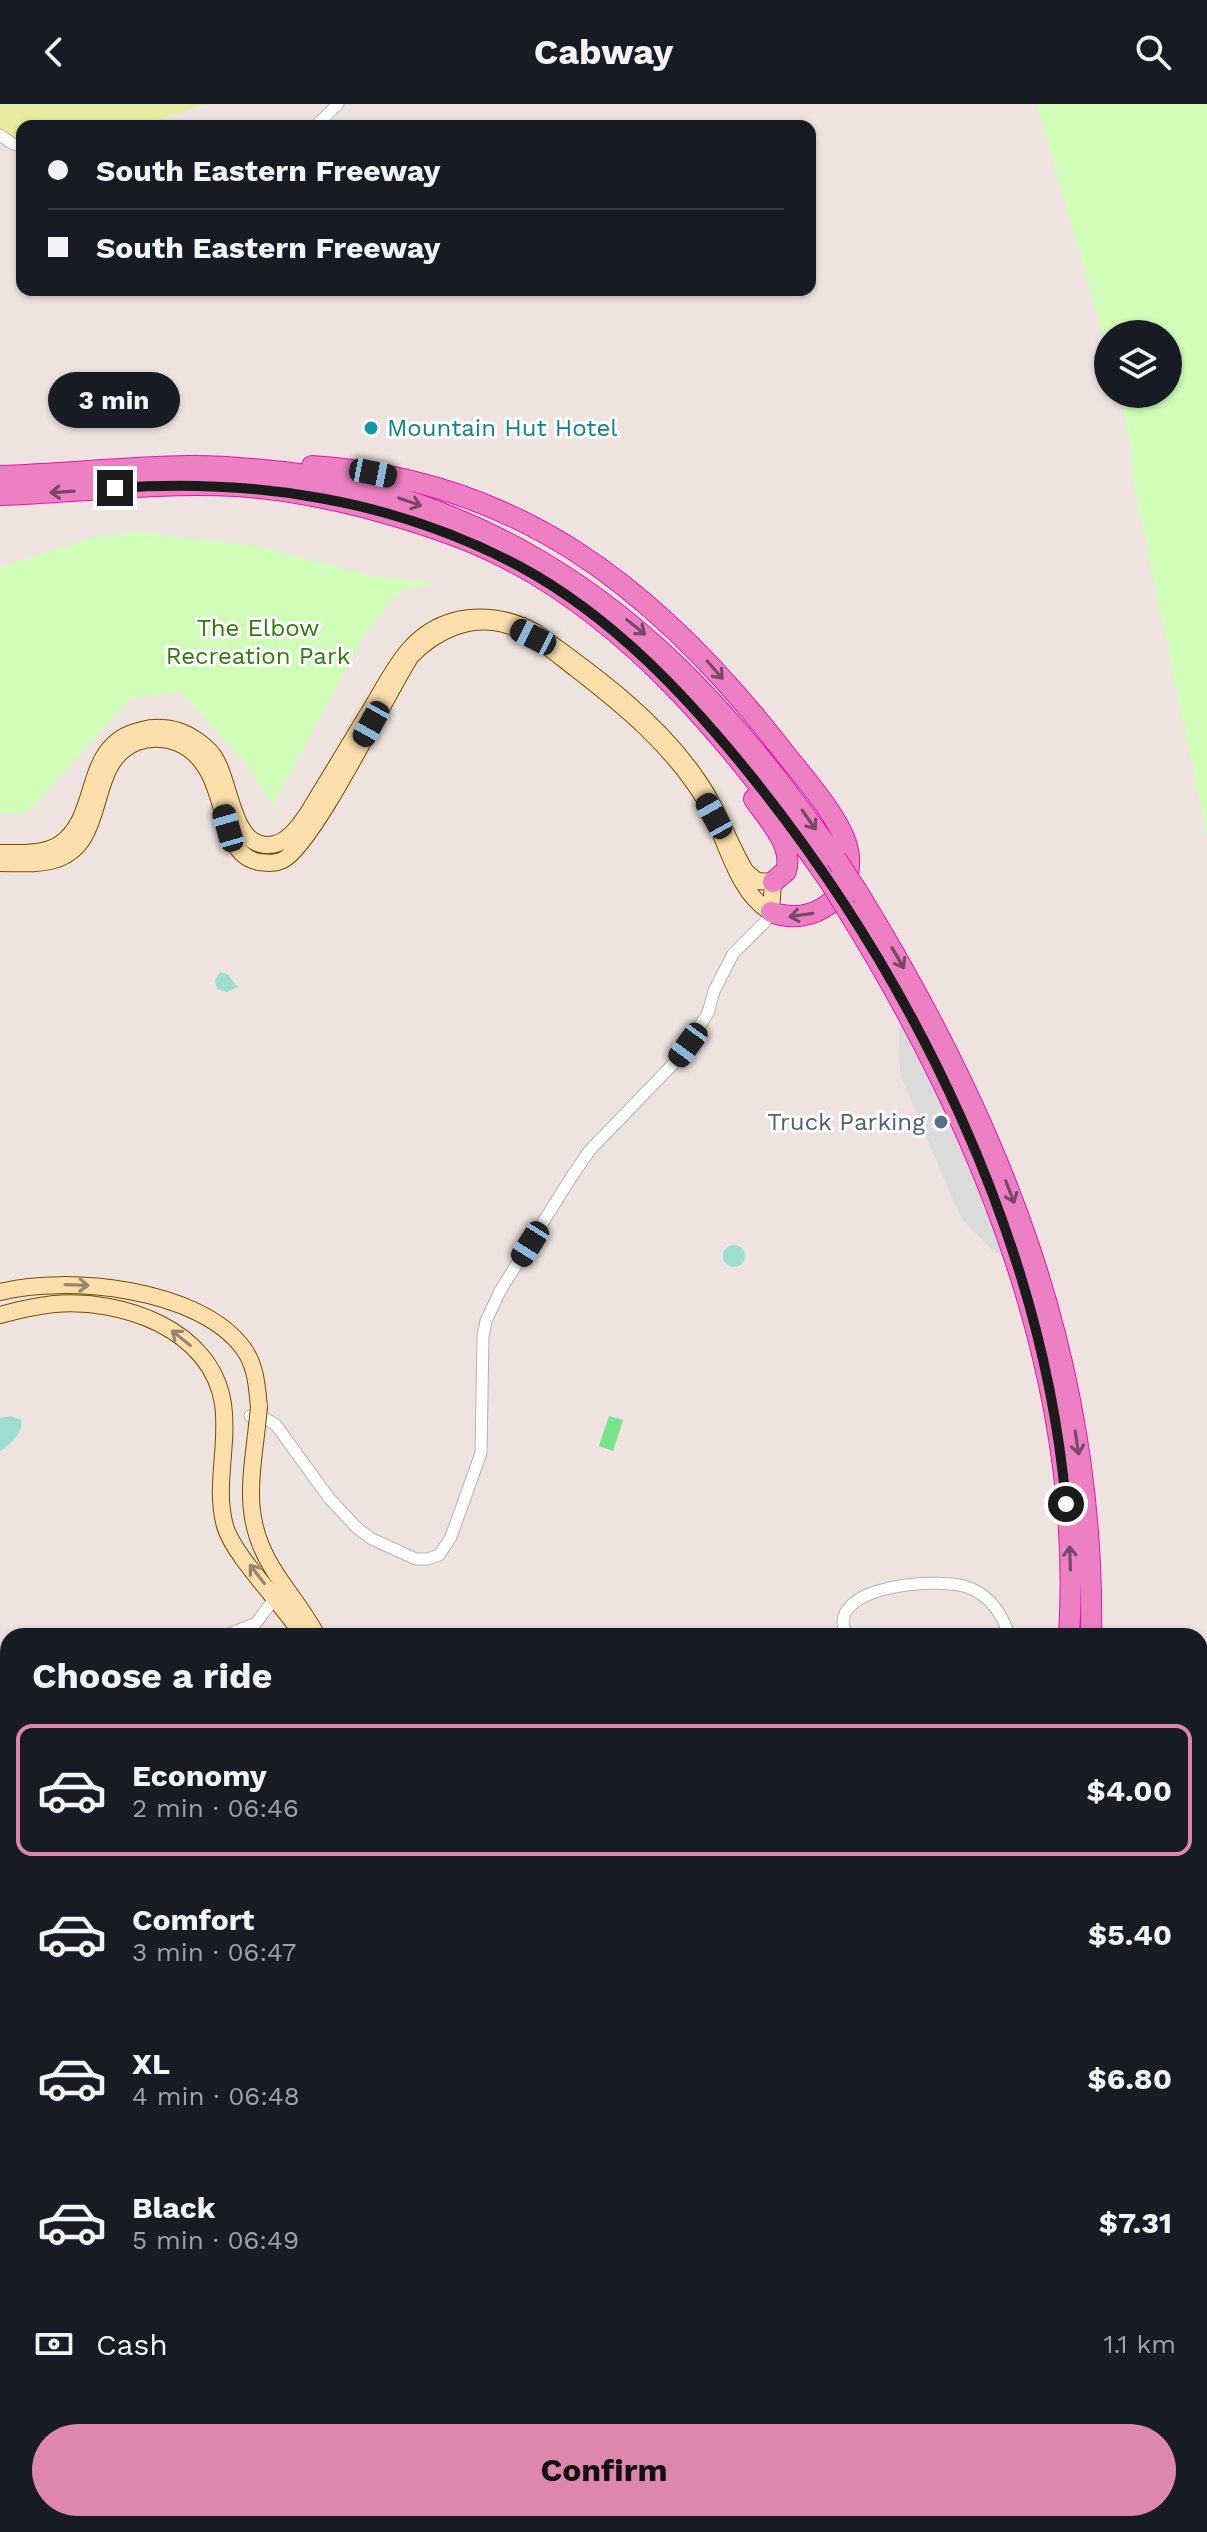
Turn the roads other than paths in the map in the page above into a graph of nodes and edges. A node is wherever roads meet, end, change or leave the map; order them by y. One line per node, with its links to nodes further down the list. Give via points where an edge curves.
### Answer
1 (338, 104): 2 (street)
2 (322, 120)
3 (189, 466): 4 (highway); 10 (highway, one-way to 10, bridge, via 288,473 385,494 479,528 555,569 644,634 707,694 778,778 836,859); 11 (highway, one-way to 11, via 253,459 396,477 522,521 620,581 679,631 728,685 843,834 849,865 836,898 805,916)
4 (0, 476)
5 (0, 495): 6 (highway, one-way to 5, via 433,527 288,492 189,485)
6 (522, 568): 9 (highway, via 651,677 720,753 785,847 788,868); 10 (highway, bridge, via 604,624 677,688 758,784 830,882)
7 (0, 853): 9 (main road, via 47,850 69,836 103,758 120,739 148,728 177,730 202,745 220,769 242,832 255,843 279,843 308,813 407,652 432,630 487,616 535,632 644,718 699,782 746,872 760,882)
8 (0, 863): 11 (main road, via 51,861 69,853 87,835 111,765 137,742 155,739 187,747 205,763 241,852 269,864 282,860 317,819 411,656 445,630 486,622 533,637 657,737 705,800 745,888)
9 (773, 882): 11 (main road)
10 (852, 900): 21 (highway, one-way to 10, via 1064,1480 1048,1381 1023,1285 951,1100); 22 (highway, one-way to 22, via 921,998 966,1087 1038,1271 1064,1368 1081,1466)
11 (770, 915): 14 (street, via 733,954 698,1031 666,1073 590,1150 500,1291 483,1337 481,1453 451,1537 439,1555 416,1559 357,1528 276,1425)
12 (0, 1292): 14 (main road, one-way to 14, via 23,1286 90,1285 190,1309 226,1329 245,1350 256,1376)
13 (0, 1315): 15 (main road, one-way to 13, via 236,1547 226,1529 220,1499 219,1386 181,1336 157,1321 97,1305 57,1304)
14 (255, 1416): 15 (main road, via 251,1517)
15 (280, 1592): 16 (street, via 256,1623); 17 (main road); 18 (main road)
16 (244, 1628)
17 (299, 1628)
18 (310, 1628)
19 (844, 1628): 20 (street, via 844,1618 860,1599 902,1584 939,1582 955,1583 987,1598)
20 (1007, 1628)
21 (1069, 1628)
22 (1091, 1628)

